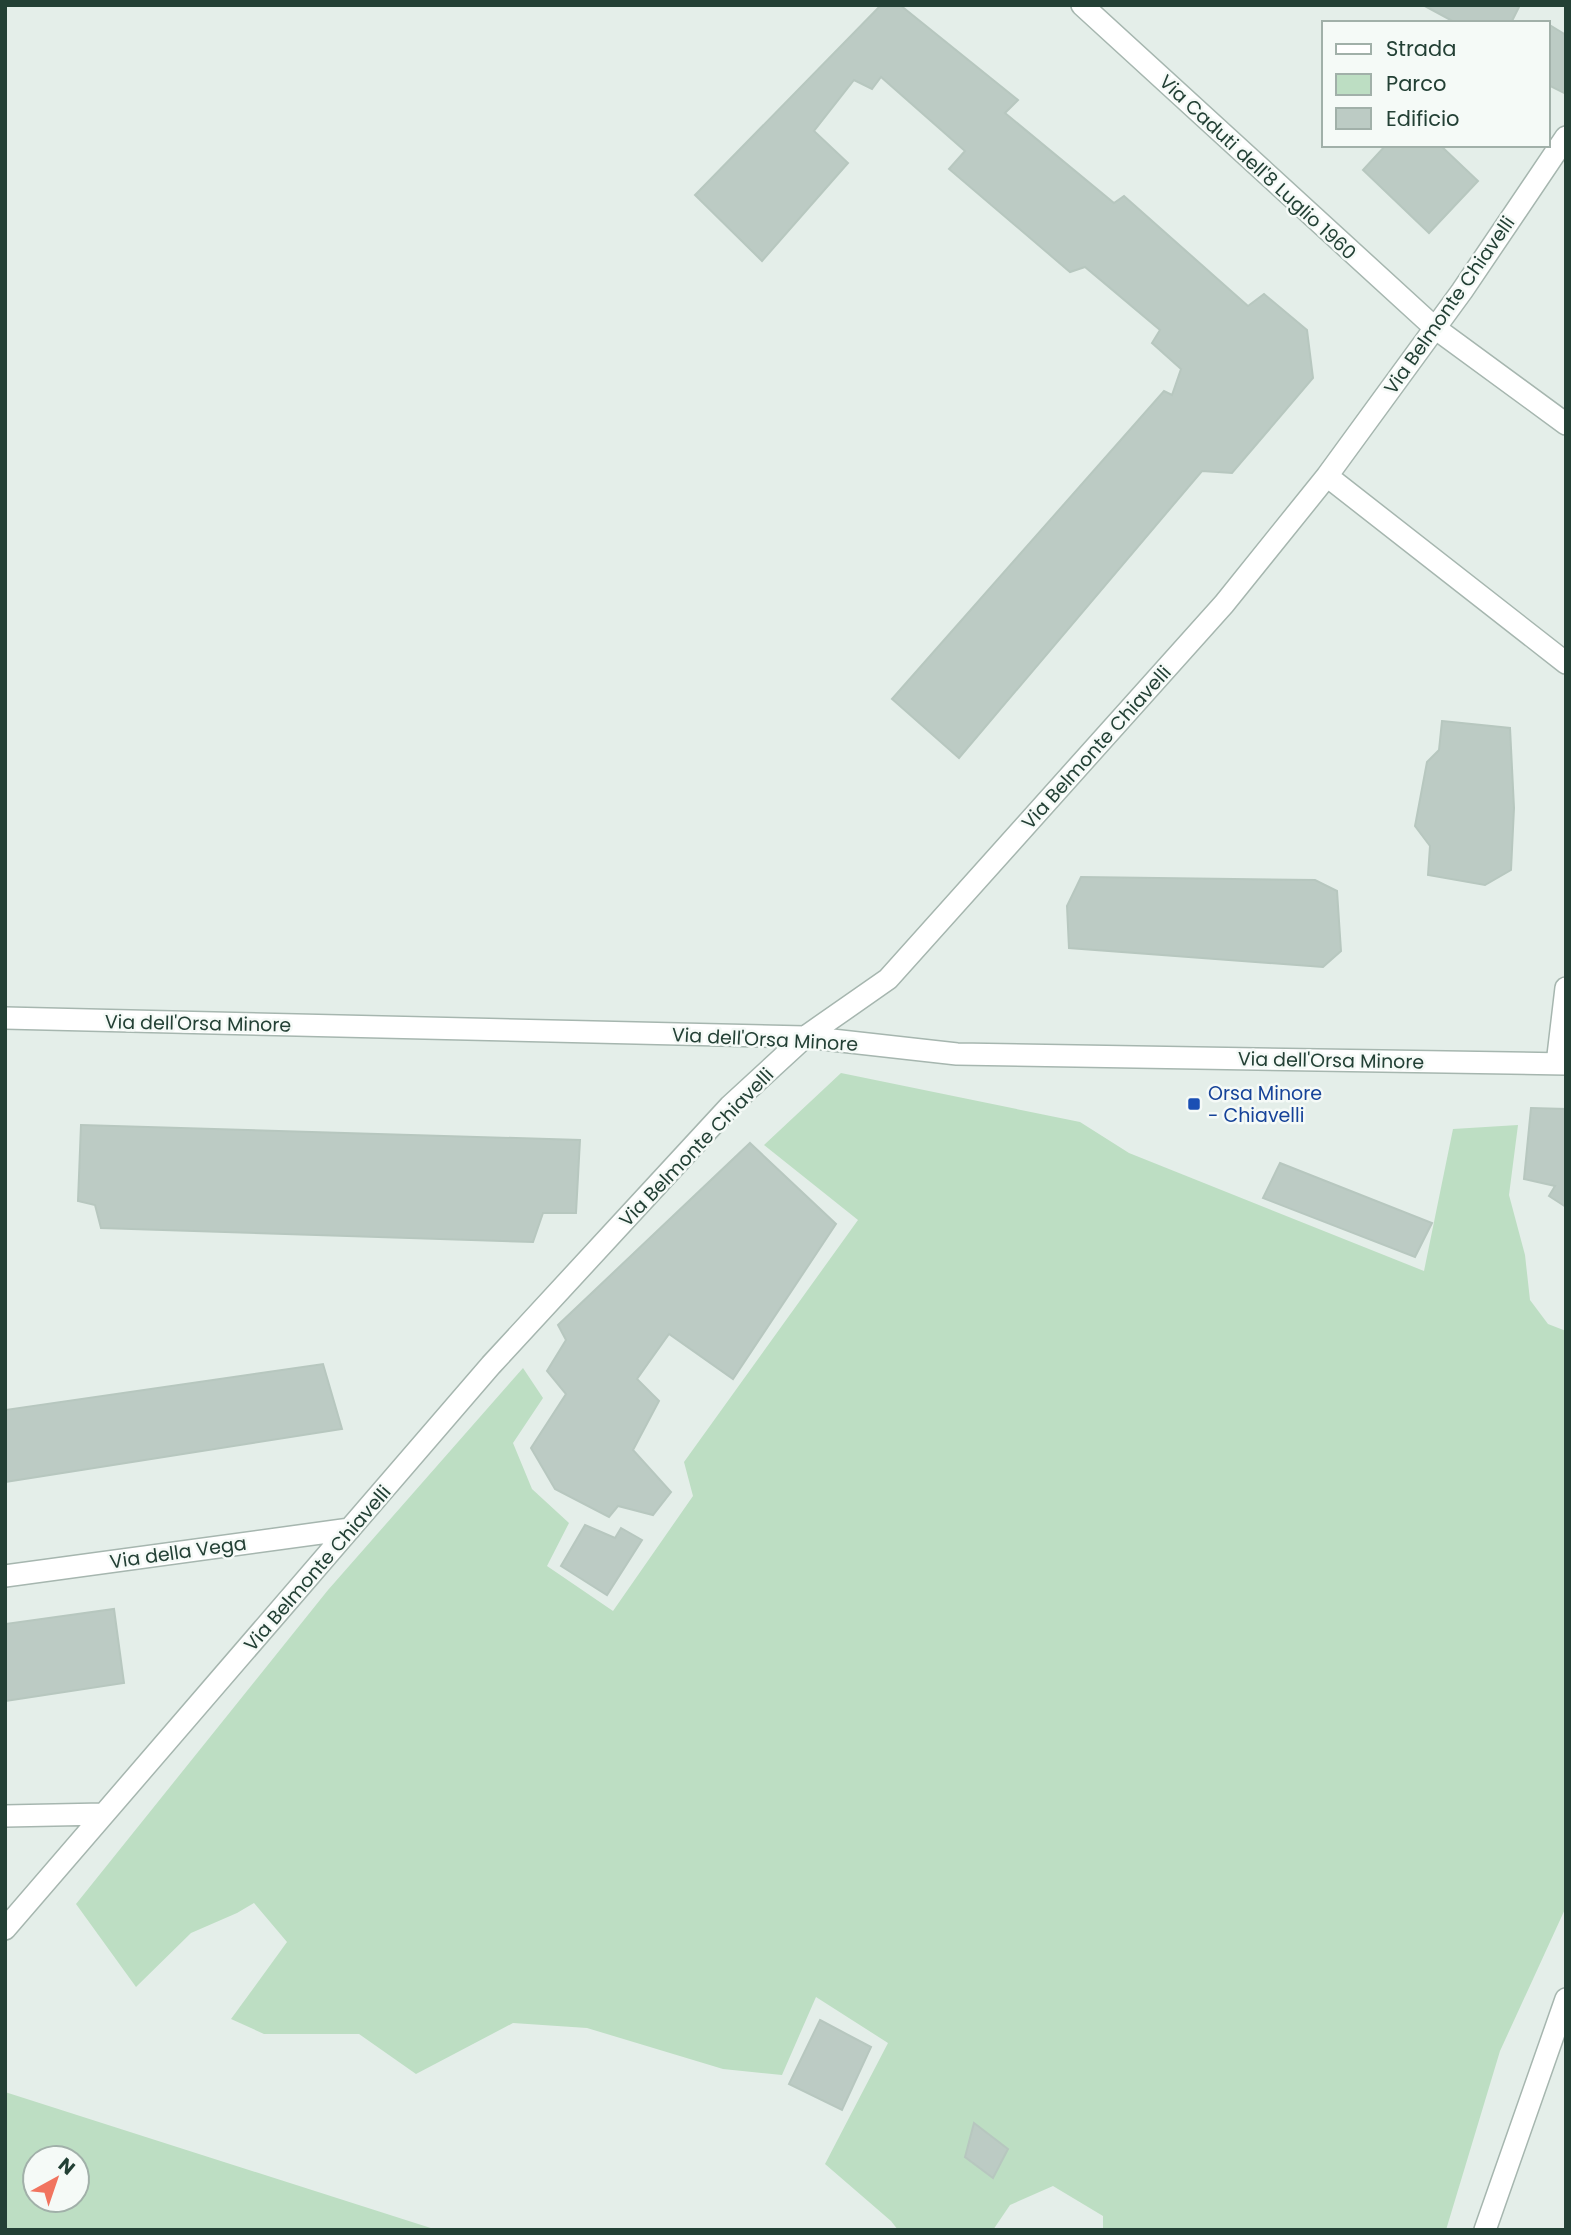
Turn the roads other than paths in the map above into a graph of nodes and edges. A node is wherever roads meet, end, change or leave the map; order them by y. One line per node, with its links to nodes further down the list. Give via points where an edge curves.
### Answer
1 (1082, 5): 3 (street, Via Caduti dell'8 Luglio 1960)
2 (1566, 137): 3 (street, Via Belmonte Chiavelli)
3 (1435, 328): 4 (street, Via Caduti dell'8 Luglio 1960); 5 (street, Via Belmonte Chiavelli)
4 (1566, 424)
5 (1327, 476): 6 (street); 9 (street, Via Belmonte Chiavelli, via 1224,604 888,979)
6 (1566, 663)
7 (1566, 988): 10 (street)
8 (5, 1018): 9 (street, Via dell'Orsa Minore)
9 (806, 1037): 10 (street, Via dell'Orsa Minore, via 957,1055); 11 (street, Via Belmonte Chiavelli, via 721,1116 491,1365)
10 (1561, 1064)
11 (350, 1529): 12 (street, Via della Vega); 13 (street, Via Belmonte Chiavelli)
12 (5, 1576)
13 (104, 1814): 14 (street); 15 (street, Via Belmonte Chiavelli)
14 (5, 1816)
15 (5, 1929)
16 (1566, 1999): 17 (street)
17 (1485, 2230)

